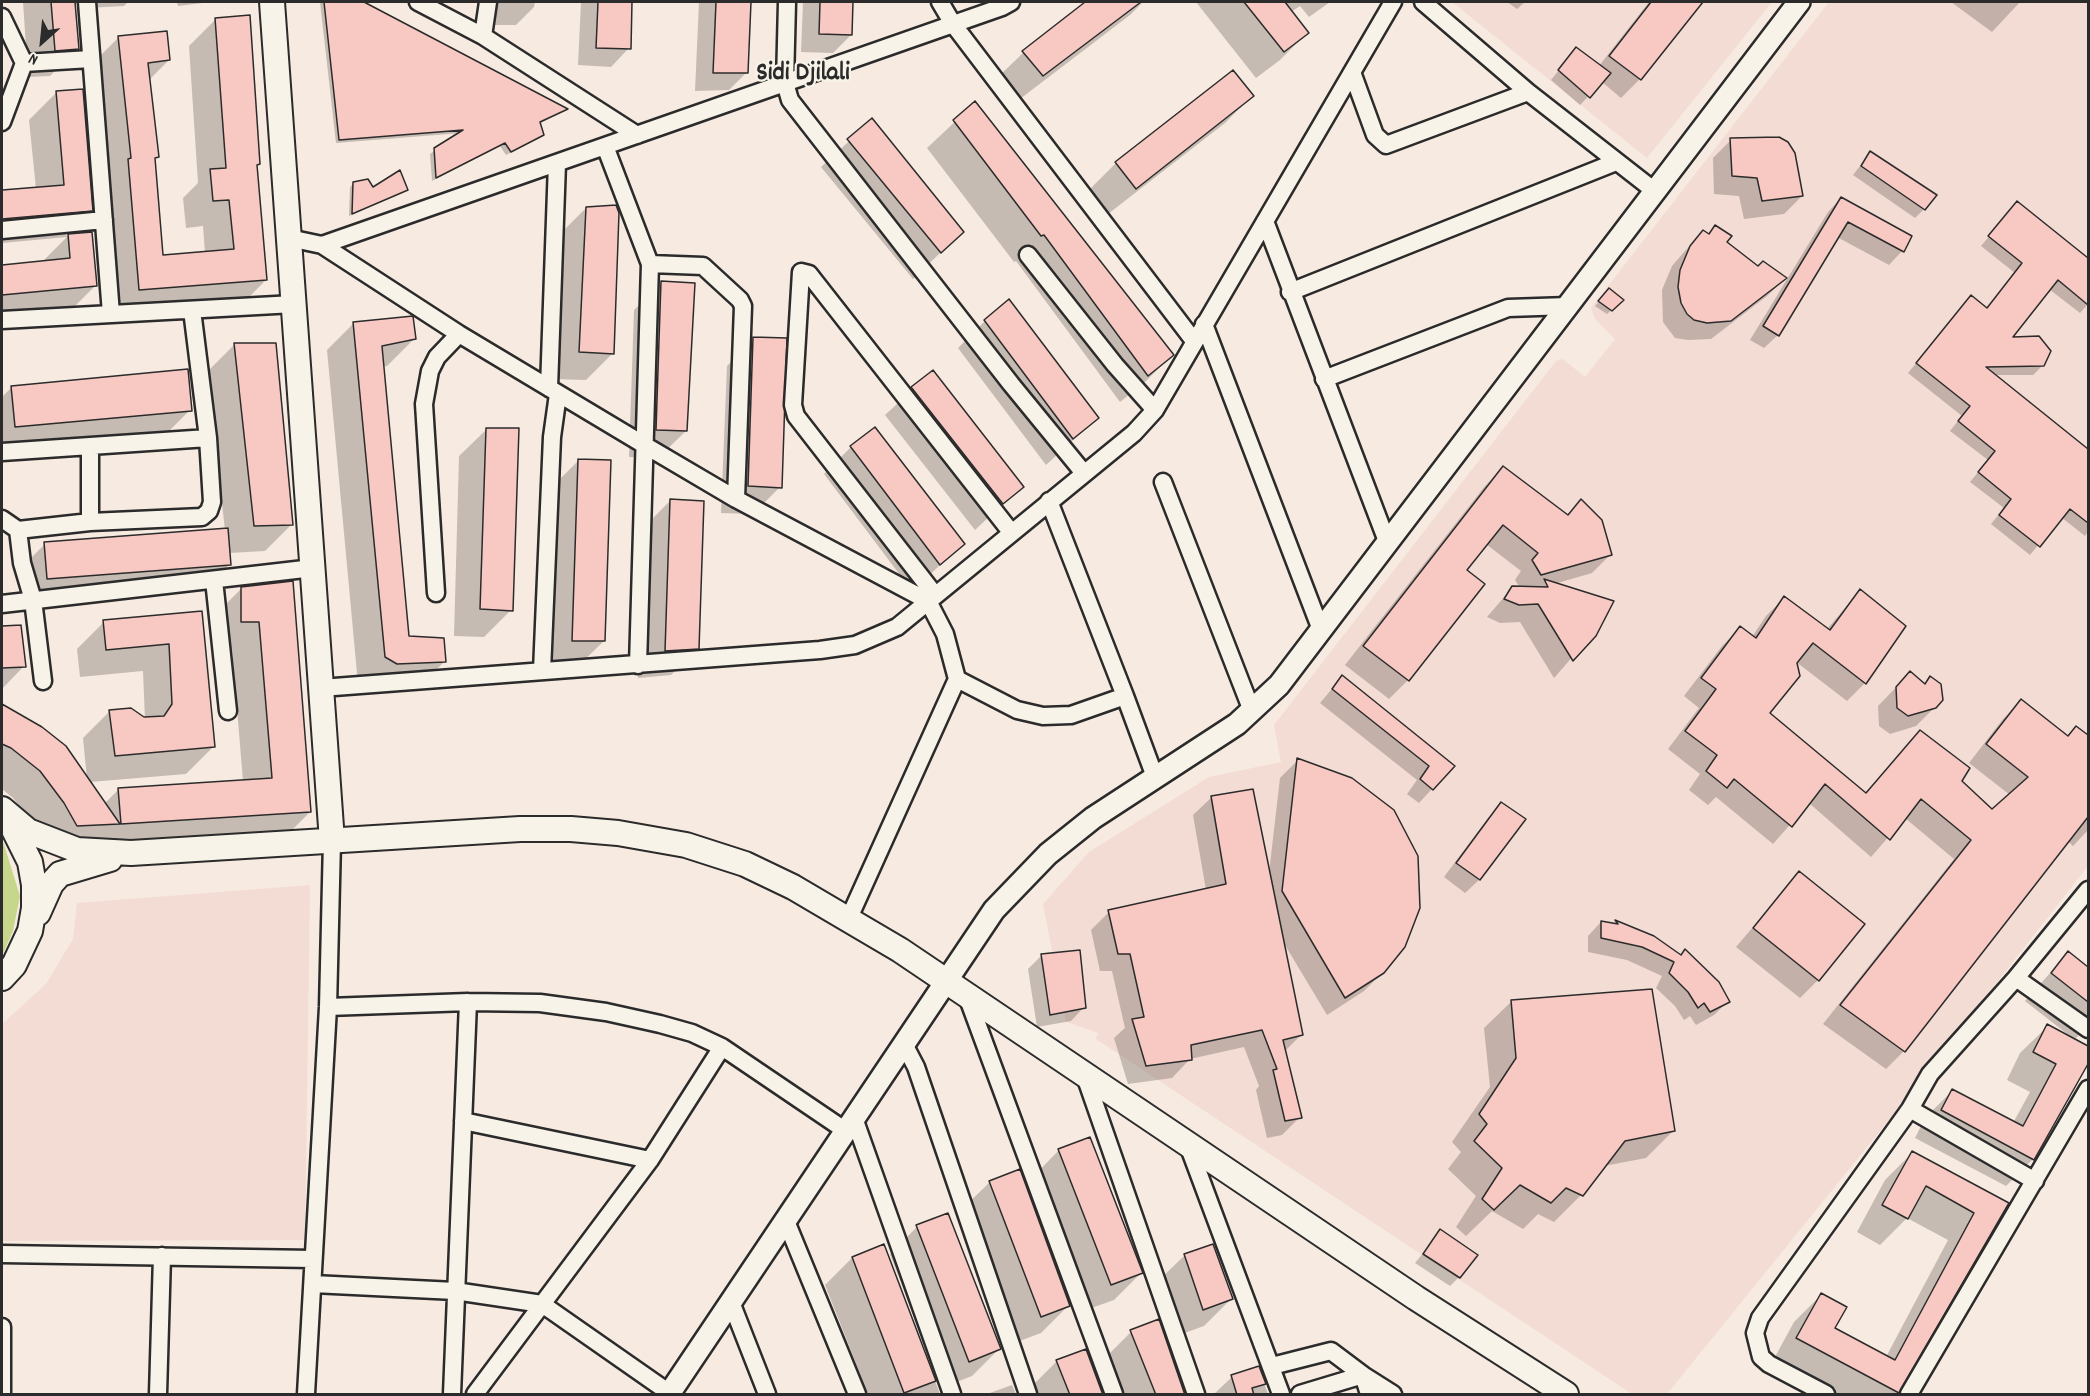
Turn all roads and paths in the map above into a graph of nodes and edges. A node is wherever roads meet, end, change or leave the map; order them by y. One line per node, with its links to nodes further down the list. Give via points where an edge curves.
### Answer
1 (104, 2): 11 (street)
2 (272, 2): 29 (main road)
3 (418, 2): 14 (street)
4 (488, 2): 14 (street)
5 (787, 2): 18 (street)
6 (940, 2): 13 (street)
7 (1011, 2): 13 (street)
8 (1393, 2): 17 (street)
9 (1423, 2): 19 (street)
10 (1799, 2): 25 (street)
11 (87, 3): 15 (street)
12 (2, 16): 16 (street)
13 (952, 24): 18 (street); 43 (street)
14 (483, 36): 21 (street)
15 (91, 59): 16 (street); 26 (street)
16 (24, 63): 20 (street)
17 (1352, 72): 19 (street, via 1375,135 1386,145); 27 (street)
18 (785, 83): 21 (street); 51 (street, via 790,100)
19 (1528, 92): 23 (street)
20 (2, 122)
21 (637, 135): 22 (street)
22 (605, 146): 24 (street); 32 (street)
23 (1616, 162): 25 (street); 33 (street)
24 (557, 163): 30 (street); 45 (street)
25 (1656, 192): 35 (street)
26 (104, 220): 28 (street); 38 (street)
27 (1265, 221): 33 (street); 40 (street)
28 (2, 230)
29 (289, 238): 30 (street); 34 (main road)
30 (322, 245): 42 (street)
31 (1028, 255): 46 (street)
32 (650, 264): 48 (street); 53 (street, via 703,266 743,306)
33 (1290, 292): 44 (street)
34 (294, 304): 37 (street); 60 (main road)
35 (1568, 306): 36 (street); 41 (street)
36 (1537, 308): 41 (street); 44 (street, via 1508,308)
37 (192, 309): 38 (street); 47 (street)
38 (111, 314): 39 (street)
39 (2, 320)
40 (1204, 324): 43 (street); 66 (street)
41 (1552, 328): 59 (street)
42 (459, 334): 45 (street); 62 (street, via 437,357 423,404)
43 (1194, 341): 46 (street)
44 (1324, 379): 59 (street)
45 (554, 391): 48 (street); 68 (street)
46 (1155, 410): 51 (street, via 1134,433)
47 (208, 438): 49 (street); 56 (street, via 212,502 202,517)
48 (646, 446): 53 (street); 67 (street)
49 (90, 447): 50 (street); 56 (street)
50 (2, 452)
51 (1083, 472): 54 (street)
52 (1163, 482): 74 (street)
53 (736, 499): 63 (street)
54 (1048, 501): 58 (street); 72 (street)
55 (2, 519): 57 (street)
56 (90, 522): 57 (street)
57 (18, 530): 64 (street, via 22,563)
58 (1011, 532): 63 (street); 63 (street, via 809,274 801,272 793,405 796,416)
59 (1388, 544): 66 (street)
60 (313, 568): 61 (street); 71 (main road)
61 (214, 579): 64 (street); 73 (street)
62 (436, 593)
63 (932, 598): 67 (street, via 897,627 855,645); 69 (street)
64 (33, 600): 65 (street); 70 (street)
65 (2, 604)
66 (1321, 630): 74 (street, via 1280,685)
67 (638, 664): 68 (street)
68 (542, 671): 71 (street)
69 (957, 679): 72 (street, via 1017,710 1042,716 1071,715); 80 (street)
70 (44, 681)
71 (321, 688): 77 (main road)
72 (1125, 696): 75 (street)
73 (228, 711)
74 (1252, 711): 75 (street)
75 (1155, 777): 84 (street, via 1048,854 994,910)
76 (2, 810): 78 (main road, via 28,831 53,843 76,850); 81 (main road, via 22,840 30,862 34,908)
77 (332, 841): 78 (main road); 80 (main road, via 520,830 618,833 686,845 745,864); 87 (street)
78 (130, 854): 81 (main road, via 60,874 51,884)
79 (2088, 890): 83 (street)
80 (849, 918): 84 (main road)
81 (30, 931): 82 (main road, via 14,965)
82 (2, 978)
83 (2016, 978): 88 (street); 93 (street, via 1930,1074)
84 (946, 981): 85 (main road); 89 (street)
85 (967, 996): 91 (main road); 120 (street)
86 (468, 1002): 87 (street); 90 (street, via 540,1003 606,1012 692,1033); 94 (street)
87 (328, 1007): 102 (street)
88 (2088, 1029)
89 (904, 1044): 95 (street); 119 (street, via 916,1067)
90 (722, 1047): 95 (street); 97 (street)
91 (1085, 1076): 96 (main road); 121 (street)
92 (2088, 1089): 98 (street)
93 (1910, 1108): 98 (street); 127 (street, via 1760,1318 1755,1333 1761,1357 1769,1364)
94 (463, 1121): 97 (street); 104 (street)
95 (850, 1125): 99 (street); 118 (street)
96 (1188, 1145): 108 (street); 126 (main road)
97 (650, 1160): 106 (street)
98 (2035, 1181): 128 (street)
99 (786, 1221): 105 (street); 117 (street)
100 (2, 1254): 101 (street)
101 (162, 1256): 102 (street); 112 (street)
102 (313, 1259): 103 (street)
103 (313, 1284): 104 (street); 113 (street)
104 (455, 1291): 106 (street); 114 (street)
105 (731, 1302): 110 (street); 116 (street)
106 (542, 1304): 110 (street); 115 (street)
107 (2, 1327): 111 (street)
108 (1272, 1366): 109 (street, via 1326,1350); 122 (street)
109 (1363, 1375): 123 (street); 124 (street); 125 (street)
110 (670, 1394)
111 (2, 1395)
112 (158, 1395)
113 (306, 1395)
114 (452, 1395)
115 (475, 1395)
116 (766, 1395)
117 (857, 1395)
118 (952, 1395)
119 (1029, 1395)
120 (1114, 1395)
121 (1196, 1395)
122 (1281, 1395)
123 (1300, 1395)
124 (1369, 1395)
125 (1393, 1395)
126 (1566, 1395)
127 (1826, 1395)
128 (1909, 1395)

